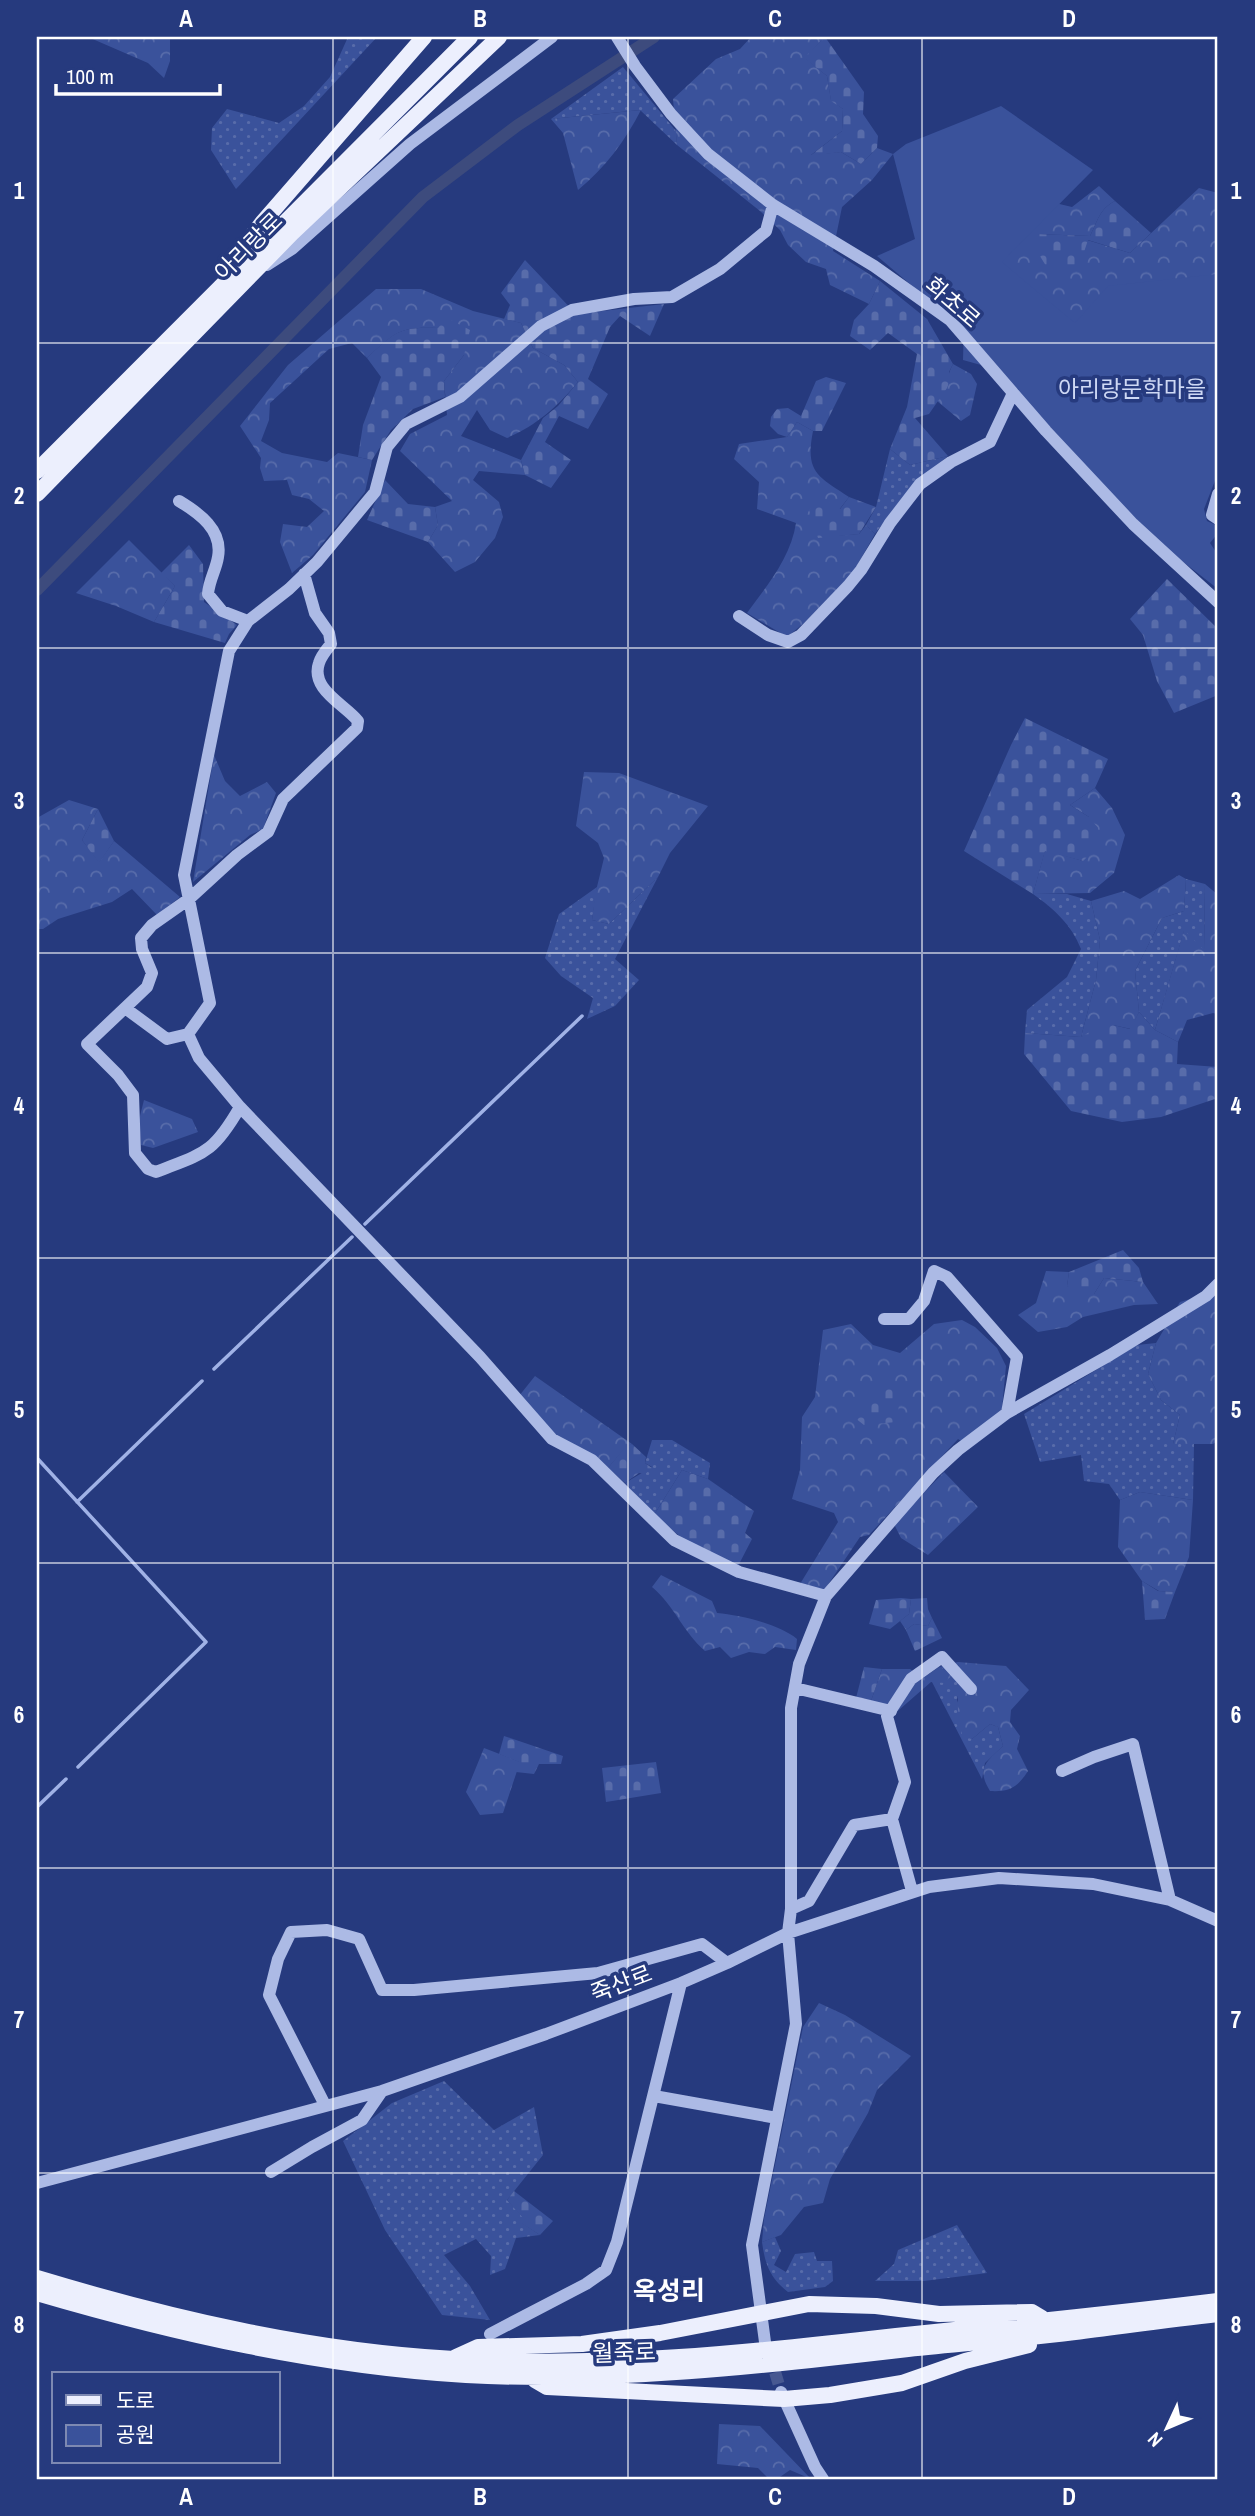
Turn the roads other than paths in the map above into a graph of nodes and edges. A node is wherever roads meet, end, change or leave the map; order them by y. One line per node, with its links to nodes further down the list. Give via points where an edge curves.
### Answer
1 (424, 37): 7 (main road, via 262,223 243,248)
2 (470, 37): 7 (main road, 아리랑로)
3 (499, 37): 7 (main road, 아리랑로, via 292,233)
4 (552, 37): 7 (street, via 410,144 292,248)
5 (617, 37): 6 (street, 화초로, via 671,114 708,154)
6 (773, 205): 8 (street, 화초로, via 874,266 950,320); 14 (street, via 766,231 720,270 672,297 572,310 541,326 460,397 406,424 387,447 375,492)
7 (242, 273): 9 (main road, 아리랑로); 10 (main road, 아리랑로)
8 (1013, 393): 15 (street, 화초로, via 1133,524); 16 (street, via 990,442 920,484 861,570 801,635 788,642)
9 (37, 471)
10 (37, 494)
11 (1218, 494): 13 (street, via 1212,515)
12 (179, 501): 17 (street, via 201,514 217,536 219,556 208,594 222,611)
13 (1218, 519)
14 (304, 574): 17 (street); 18 (street, via 331,643 319,662 317,677 328,694 358,721 356,727 283,799 268,832)
15 (1217, 598)
16 (740, 616)
17 (248, 621): 18 (street, via 229,651 184,875)
18 (189, 899): 19 (street, via 141,938 152,973 147,987); 20 (street, via 210,1003)
19 (125, 1008): 20 (street, via 167,1039); 21 (street, via 87,1044 133,1095 135,1153 148,1169 156,1172 197,1157 213,1146)
20 (188, 1034): 21 (street, via 199,1058)
21 (240, 1107): 25 (street, via 480,1357 552,1439 592,1460 674,1540 739,1572)
22 (1218, 1284): 24 (street, via 1110,1355)
23 (884, 1319): 24 (street, via 909,1319 924,1301 934,1272 947,1277 1017,1357)
24 (1007, 1413): 25 (street, via 933,1473)
25 (826, 1596): 26 (street, via 799,1664)
26 (795, 1688): 28 (street); 33 (street, via 791,1707)
27 (971, 1689): 28 (street, via 942,1657 911,1679)
28 (891, 1711): 30 (street, via 887,1716 905,1782)
29 (1062, 1771): 32 (street, via 1133,1744)
30 (892, 1819): 31 (street); 33 (street, via 854,1825 809,1901)
31 (912, 1891): 32 (street, 죽산로, via 999,1878 1093,1884); 35 (street, 죽산로)
32 (1170, 1900): 34 (street, 죽산로)
33 (791, 1909): 35 (street)
34 (1218, 1921)
35 (788, 1933): 36 (street, 죽산로); 41 (street, via 796,2024)
36 (727, 1964): 37 (street, 죽산로); 40 (street, via 702,1944 598,1973 382,1990 359,1939 327,1930 291,1932 269,1994)
37 (681, 1983): 38 (street, 죽산로); 39 (street)
38 (382, 2091): 40 (street, 죽산로); 42 (street, via 362,2120)
39 (654, 2096): 41 (street); 51 (street, via 606,2270)
40 (325, 2105): 43 (street, 죽산로)
41 (777, 2118): 47 (street, via 752,2245)
42 (271, 2172)
43 (37, 2183)
44 (37, 2278): 53 (main road, 월죽로, via 250,2333)
45 (37, 2293): 54 (main road, 월죽로, via 185,2334 264,2350 464,2375)
46 (1218, 2301): 49 (main road, 월죽로)
47 (763, 2314): 49 (main road, via 809,2304 842,2304 939,2314 1032,2312); 52 (street); 53 (main road, via 582,2344 478,2347)
48 (1218, 2314): 50 (main road, 월죽로)
49 (1047, 2321): 53 (main road, 월죽로, via 687,2358 610,2362)
50 (1075, 2332): 54 (main road, 월죽로, via 689,2373); 55 (main road, via 1060,2343 1024,2346 902,2383 830,2395)
51 (490, 2334)
52 (765, 2342)
53 (451, 2359)
54 (530, 2377): 55 (main road, via 547,2387)
55 (783, 2395): 56 (street)
56 (823, 2479)

